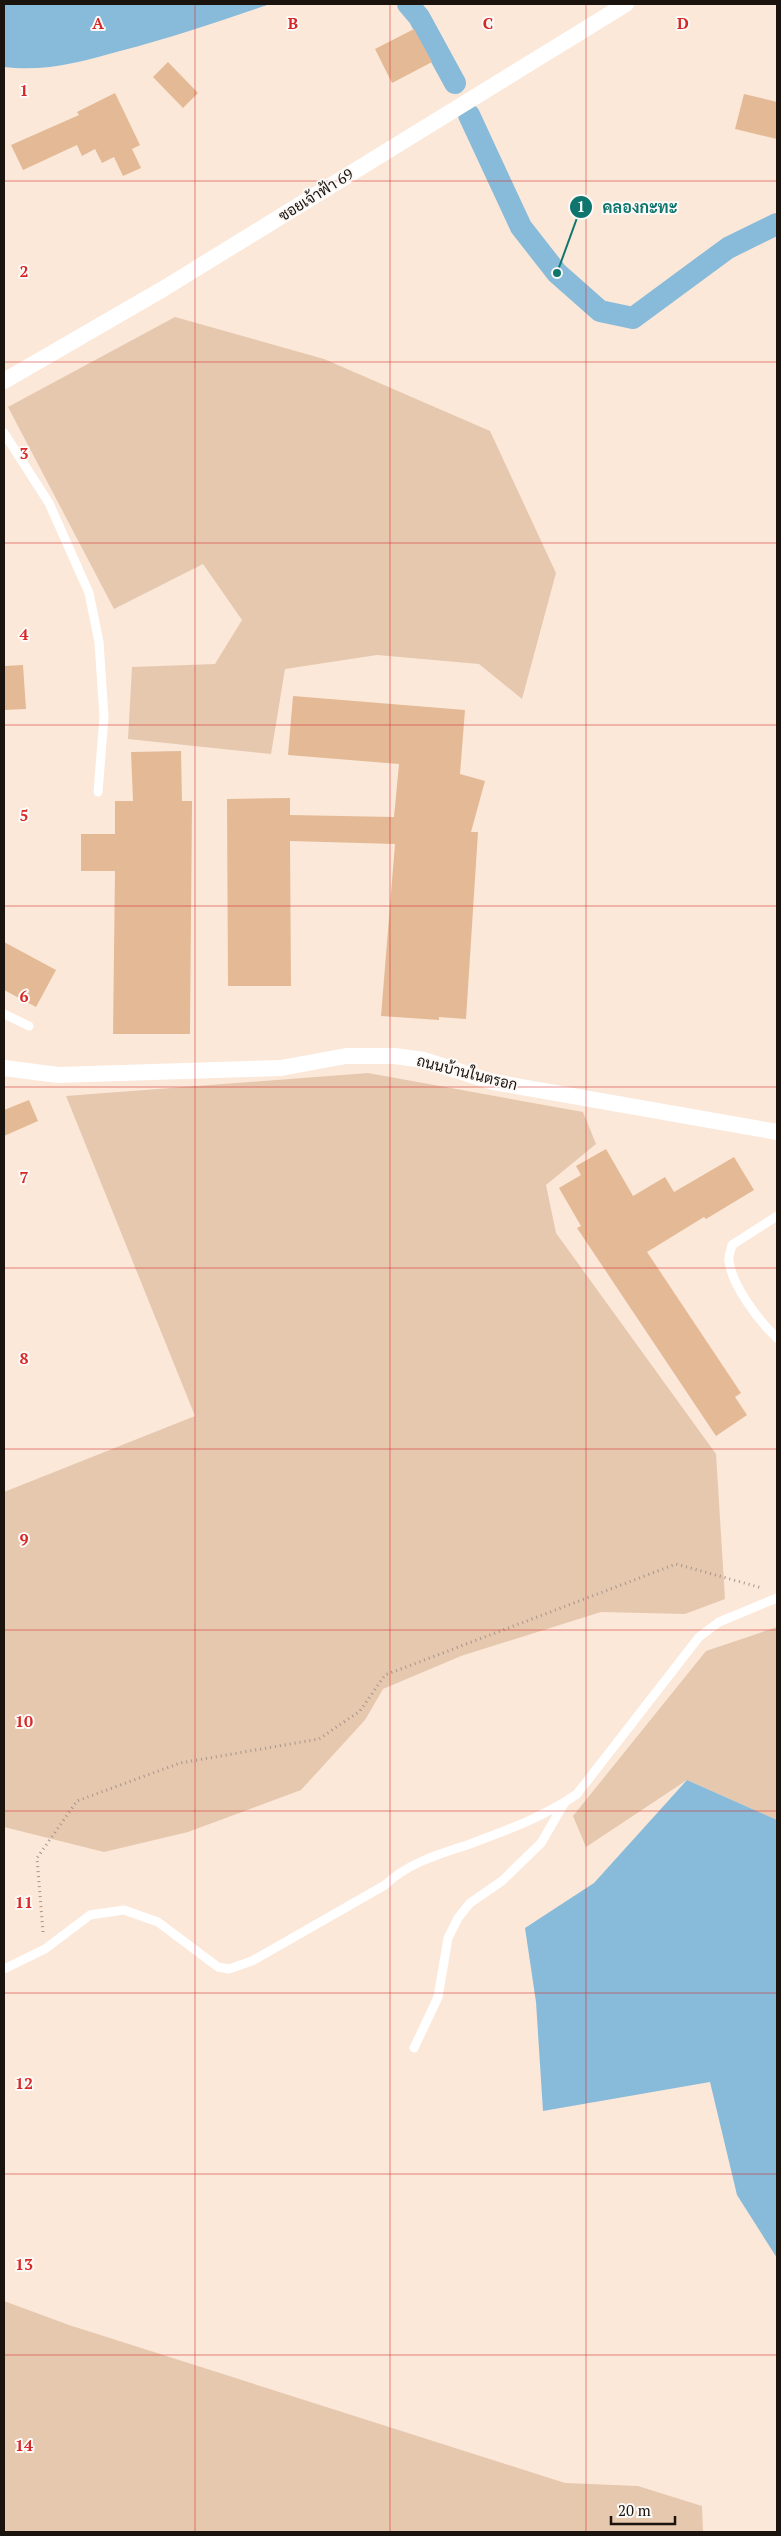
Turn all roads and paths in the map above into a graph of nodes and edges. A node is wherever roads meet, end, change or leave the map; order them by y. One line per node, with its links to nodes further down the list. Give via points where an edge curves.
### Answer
1 (626, 4): 2 (street, ซอยเจ้าฟ้า 69, via 164,288)
2 (4, 381)
3 (4, 433): 4 (lane, via 49,503 89,593 99,642 104,717)
4 (98, 792)
5 (4, 1014): 6 (lane)
6 (29, 1026)
7 (4, 1068): 8 (street, ถนนบ้านในตรอก, via 58,1075 281,1068 346,1056 394,1056 424,1060 493,1082)
8 (777, 1132)
9 (777, 1216): 10 (lane, via 732,1245 728,1259 742,1292 762,1324)
10 (777, 1338)
11 (768, 1590): 14 (path, via 676,1564 385,1676 360,1711 319,1739 180,1763 77,1801 38,1858)
12 (777, 1598): 13 (lane, via 719,1622 699,1637 577,1794)
13 (565, 1802): 14 (lane, via 543,1815 399,1871 385,1884 252,1961 229,1968 210,1963 193,1946 158,1922 124,1910 90,1915); 16 (lane, via 541,1843 502,1881 470,1903 458,1918 448,1938 438,1996)
14 (45, 1949): 15 (lane)
15 (4, 1969)
16 (414, 2048)

